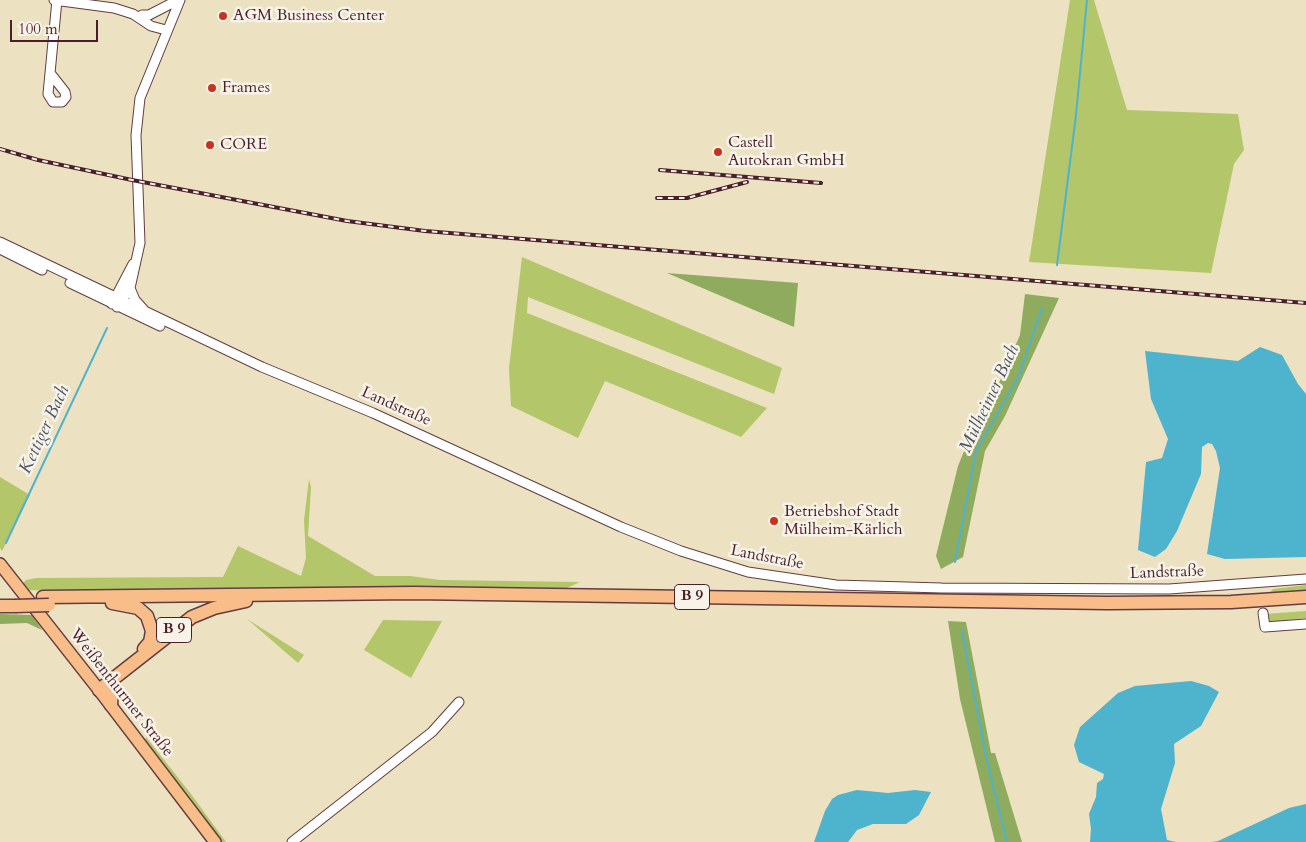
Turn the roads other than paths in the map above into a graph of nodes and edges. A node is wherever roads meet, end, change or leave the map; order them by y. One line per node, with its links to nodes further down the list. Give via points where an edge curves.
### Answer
1 (56, 0): 3 (street, via 105,6); 5 (street)
2 (179, 0): 3 (street, via 149,15); 4 (street)
3 (138, 15): 4 (street, via 151,26)
4 (166, 30): 8 (street, via 144,83 137,113 141,226)
5 (50, 73)
6 (0, 242): 10 (street)
7 (0, 249): 10 (street)
8 (137, 258): 9 (street); 10 (street)
9 (130, 288): 10 (street); 11 (street)
10 (116, 303): 11 (street); 12 (street, via 216,350)
11 (147, 313): 12 (street)
12 (262, 367): 15 (street, Landstraße, via 373,413 646,537 700,558 757,574 836,585 942,588 1117,590)
13 (0, 564): 26 (main road, Weißenthurmer Straße)
14 (1306, 579): 15 (street, Landstraße)
15 (1261, 584): 16 (street)
16 (1262, 596)
17 (1306, 597): 18 (highway, B 9, via 1231,602 1108,603 414,593)
18 (46, 601): 20 (highway, B 9, bridge); 21 (highway, B 9)
19 (246, 601): 21 (highway, B 9); 22 (highway, B 9, via 1108,611 1232,610); 25 (highway, B 9, via 192,617)
20 (6, 602)
21 (112, 603): 26 (highway, B 9, via 142,610 151,623 152,637 142,651)
22 (1306, 605)
23 (1263, 613): 24 (street, via 1263,623 1268,628)
24 (1306, 624)
25 (113, 679): 26 (highway, B 9); 28 (highway)
26 (97, 687): 28 (main road, Weißenthurmer Straße)
27 (459, 702): 30 (street, via 418,744)
28 (111, 705): 29 (main road, Weißenthurmer Straße)
29 (215, 842)
30 (292, 842)

